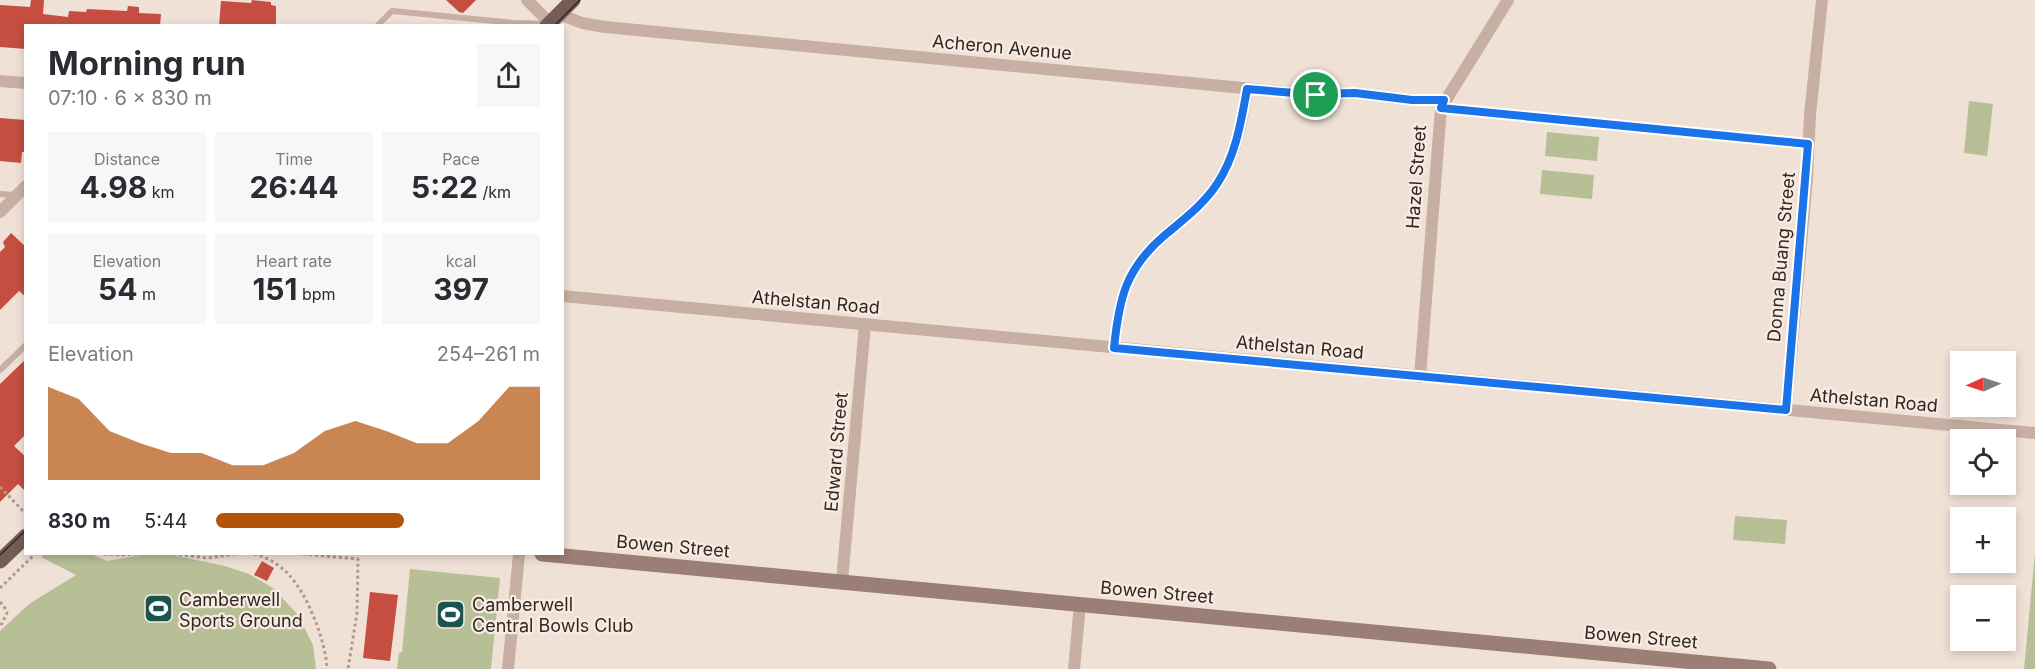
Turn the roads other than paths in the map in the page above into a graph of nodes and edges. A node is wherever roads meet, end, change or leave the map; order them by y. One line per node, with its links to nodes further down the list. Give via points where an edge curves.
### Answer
1 (527, 0): 5 (street)
2 (573, 0): 5 (main road)
3 (1508, 0): 10 (street, Hazel Street)
4 (1822, 0): 20 (street, Donna Buang Street)
5 (551, 22): 6 (lane, via 514,23 392,11); 9 (street, Acheron Avenue)
6 (379, 24)
7 (0, 81): 8 (street)
8 (24, 83)
9 (1247, 89): 10 (street, Acheron Avenue, via 1346,93); 17 (street, via 1237,141 1217,184 1194,212 1155,244 1129,280 1119,304)
10 (1442, 104): 19 (street, Hazel Street)
11 (21, 191): 12 (lane); 13 (street)
12 (0, 194)
13 (0, 212)
14 (564, 296): 15 (street, Athelstan Road)
15 (865, 325): 17 (street, Athelstan Road); 26 (street, Edward Street)
16 (24, 347): 18 (lane)
17 (1114, 348): 19 (street, Athelstan Road)
18 (0, 370)
19 (1420, 376): 20 (street, Athelstan Road)
20 (1786, 410): 21 (street, Athelstan Road)
21 (2035, 433)
22 (24, 538): 25 (main road)
23 (519, 555): 28 (street)
24 (553, 555): 26 (street, Bowen Street)
25 (0, 561)
26 (842, 581): 27 (street, Bowen Street)
27 (1080, 604): 29 (street); 30 (street, Bowen Street)
28 (508, 669)
29 (1074, 669)
30 (1769, 669)

